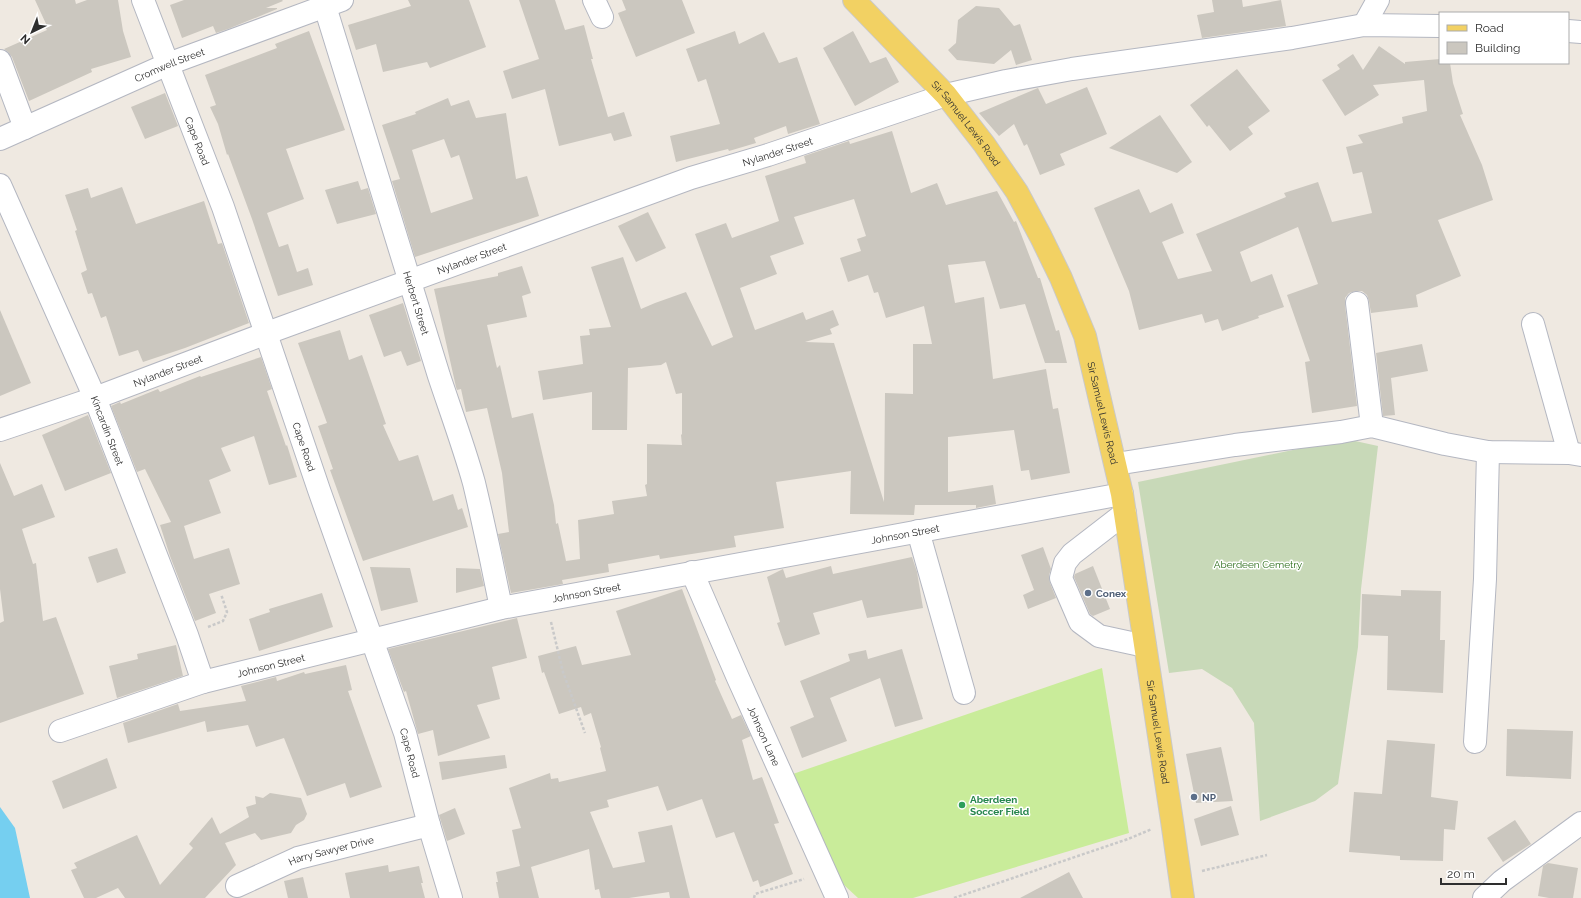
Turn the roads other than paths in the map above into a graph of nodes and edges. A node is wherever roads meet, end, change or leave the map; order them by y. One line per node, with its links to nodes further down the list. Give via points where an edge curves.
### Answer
1 (143, 0): 10 (street, Cape Road)
2 (854, 0): 11 (main road, Sir Samuel Lewis Road)
3 (1378, 0): 5 (street)
4 (330, 2): 10 (street, Cromwell Street); 15 (street, Herbert Street)
5 (1364, 25): 6 (street, Nylander Street); 11 (street, Nylander Street, via 1292,38 1072,69)
6 (1439, 26)
7 (1569, 31): 8 (street)
8 (1581, 32)
9 (0, 61): 12 (street)
10 (168, 64): 12 (street, Cromwell Street); 18 (street, Cape Road, via 223,207)
11 (946, 95): 15 (street, Nylander Street, via 691,178); 24 (main road, Sir Samuel Lewis Road, via 1017,192 1061,278 1085,336)
12 (25, 128): 13 (street, Cromwell Street)
13 (0, 139)
14 (0, 185): 19 (street, Kincardin Street)
15 (409, 282): 18 (street, Nylander Street); 28 (street, Herbert Street, via 473,482)
16 (1358, 304): 20 (street)
17 (1534, 324): 23 (street)
18 (267, 333): 19 (street, Nylander Street); 29 (street, Cape Road)
19 (95, 398): 21 (street, Nylander Street); 31 (street, Kincardin Street)
20 (1372, 426): 22 (street); 24 (street)
21 (0, 430)
22 (1488, 452): 23 (street); 34 (street, via 1485,580)
23 (1575, 454)
24 (1116, 464): 25 (main road, Sir Samuel Lewis Road)
25 (1124, 503): 26 (street, Johnson Street); 30 (main road, Sir Samuel Lewis Road); 30 (street, via 1072,554 1065,563 1061,578 1080,622 1099,636)
26 (918, 531): 27 (street, Johnson Street); 32 (street)
27 (692, 572): 28 (street, Johnson Street); 39 (street, Johnson Lane)
28 (501, 608): 29 (street, Johnson Street)
29 (371, 640): 31 (street, Johnson Street); 36 (street, Cape Road, via 405,734)
30 (1145, 646): 40 (main road, Sir Samuel Lewis Road)
31 (203, 682): 33 (street, Johnson Street)
32 (964, 693)
33 (60, 731)
34 (1475, 742)
35 (1581, 823): 41 (street, via 1502,881)
36 (429, 825): 37 (street, Harry Sawyer Drive, via 298,858); 38 (street, Cape Road)
37 (236, 886)
38 (451, 898)
39 (838, 898)
40 (1182, 898)
41 (1484, 898)

